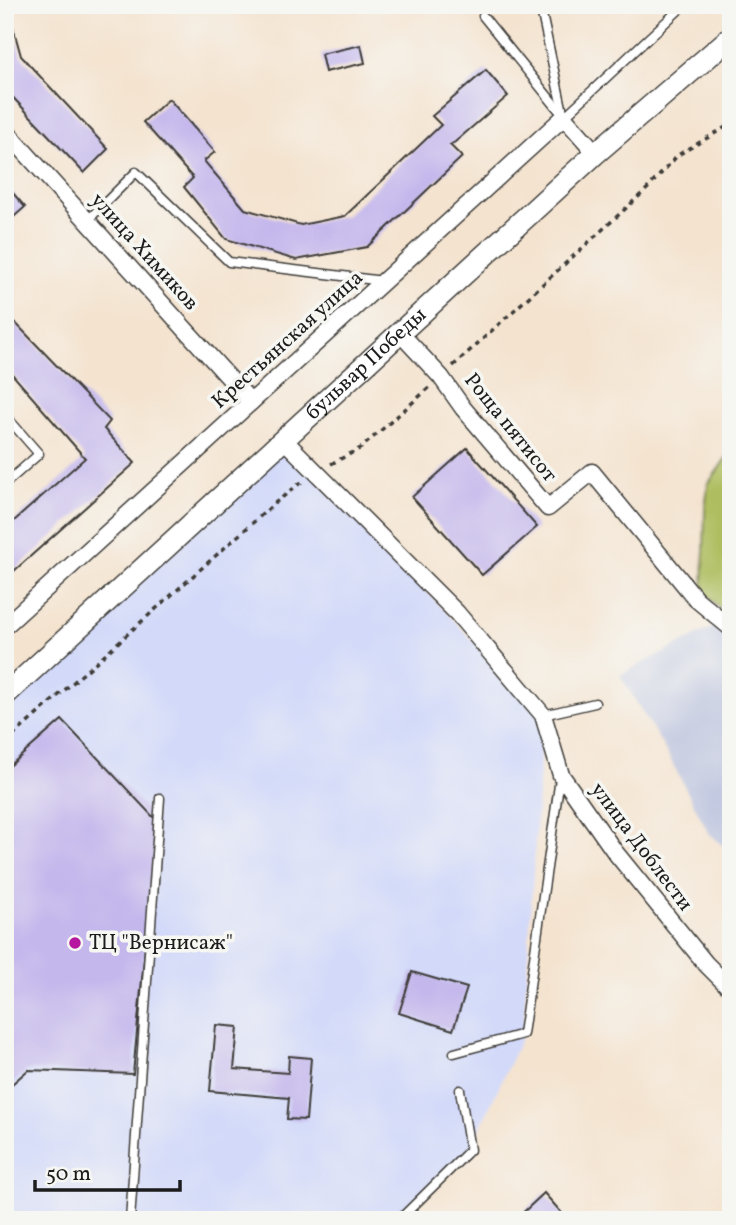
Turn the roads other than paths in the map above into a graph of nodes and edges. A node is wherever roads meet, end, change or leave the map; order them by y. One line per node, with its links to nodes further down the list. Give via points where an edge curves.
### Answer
1 (540, 5): 5 (lane)
2 (684, 5): 5 (lane)
3 (482, 16): 5 (lane)
4 (731, 37): 8 (street, бульвар Победы)
5 (564, 117): 8 (street); 10 (street, Крестьянская улица)
6 (5, 130): 7 (street, улица Химиков)
7 (11, 148): 9 (street, улица Химиков)
8 (596, 153): 11 (street, бульвар Победы)
9 (88, 221): 10 (lane, via 136,172 229,262); 12 (street, улица Химиков)
10 (384, 281): 12 (street, Крестьянская улица)
11 (400, 334): 14 (street, бульвар Победы); 17 (street, Роща пятисот, via 548,508 592,471 696,599)
12 (251, 402): 16 (street, Крестьянская улица)
13 (5, 415): 15 (lane, via 39,454)
14 (284, 440): 18 (street, бульвар Победы); 20 (street, via 457,613)
15 (5, 484)
16 (5, 626)
17 (731, 628)
18 (5, 695)
19 (594, 703): 20 (lane)
20 (544, 716): 21 (street, улица Доблести)
21 (561, 775): 23 (street, улица Доблести, via 615,852); 24 (lane, via 523,1034)
22 (160, 799): 26 (lane)
23 (731, 989)
24 (454, 1053)
25 (460, 1090): 27 (lane, via 470,1150)
26 (130, 1220)
27 (399, 1220)

